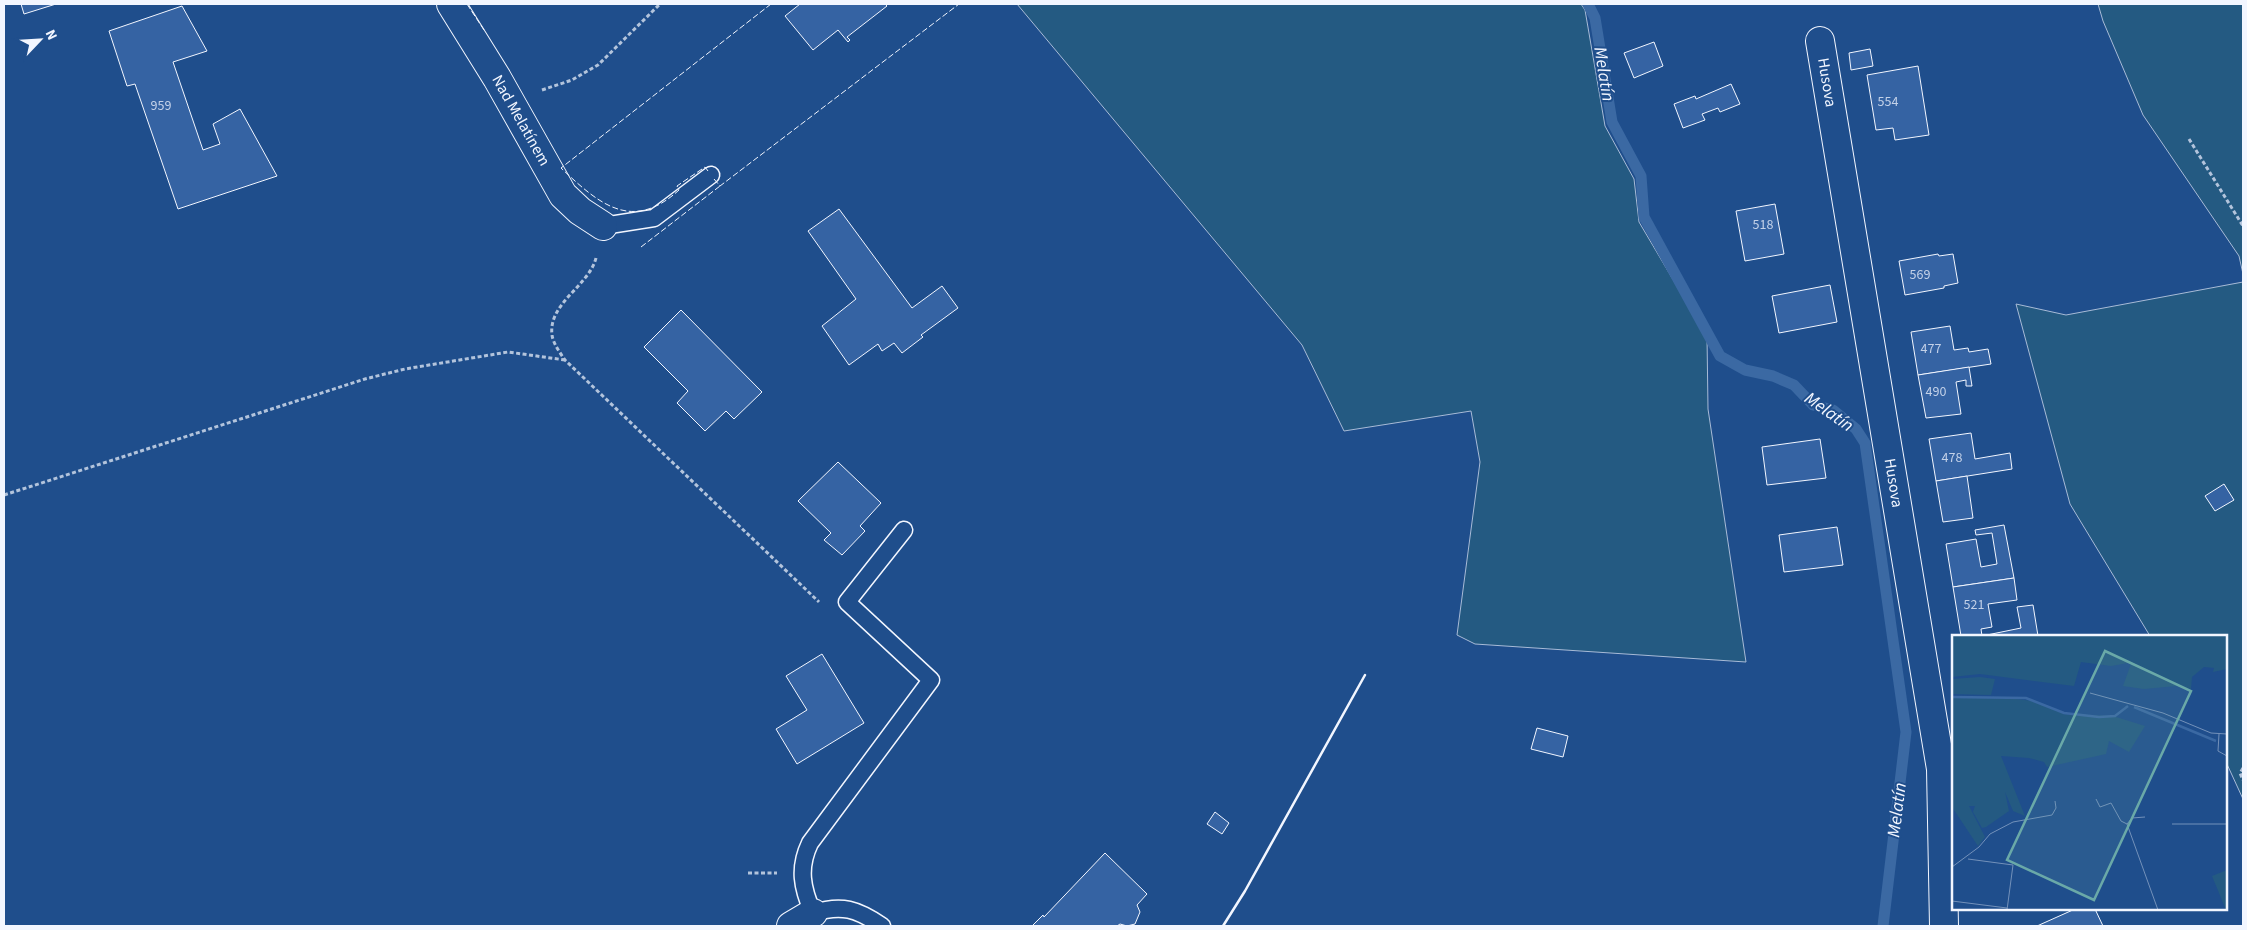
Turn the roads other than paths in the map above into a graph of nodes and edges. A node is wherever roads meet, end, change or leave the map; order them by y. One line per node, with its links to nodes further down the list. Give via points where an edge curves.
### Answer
1 (451, 4): 4 (street, Nad Melatínem, via 563,195 580,212)
2 (1820, 41): 8 (street, Husova, via 1941,769)
3 (711, 176): 4 (lane, via 654,218)
4 (603, 226)
5 (904, 530): 6 (lane, via 847,602 931,680 810,843 803,857 801,872 804,891)
6 (802, 920): 7 (lane, via 841,907 857,911)
7 (882, 926)
8 (1944, 926)

